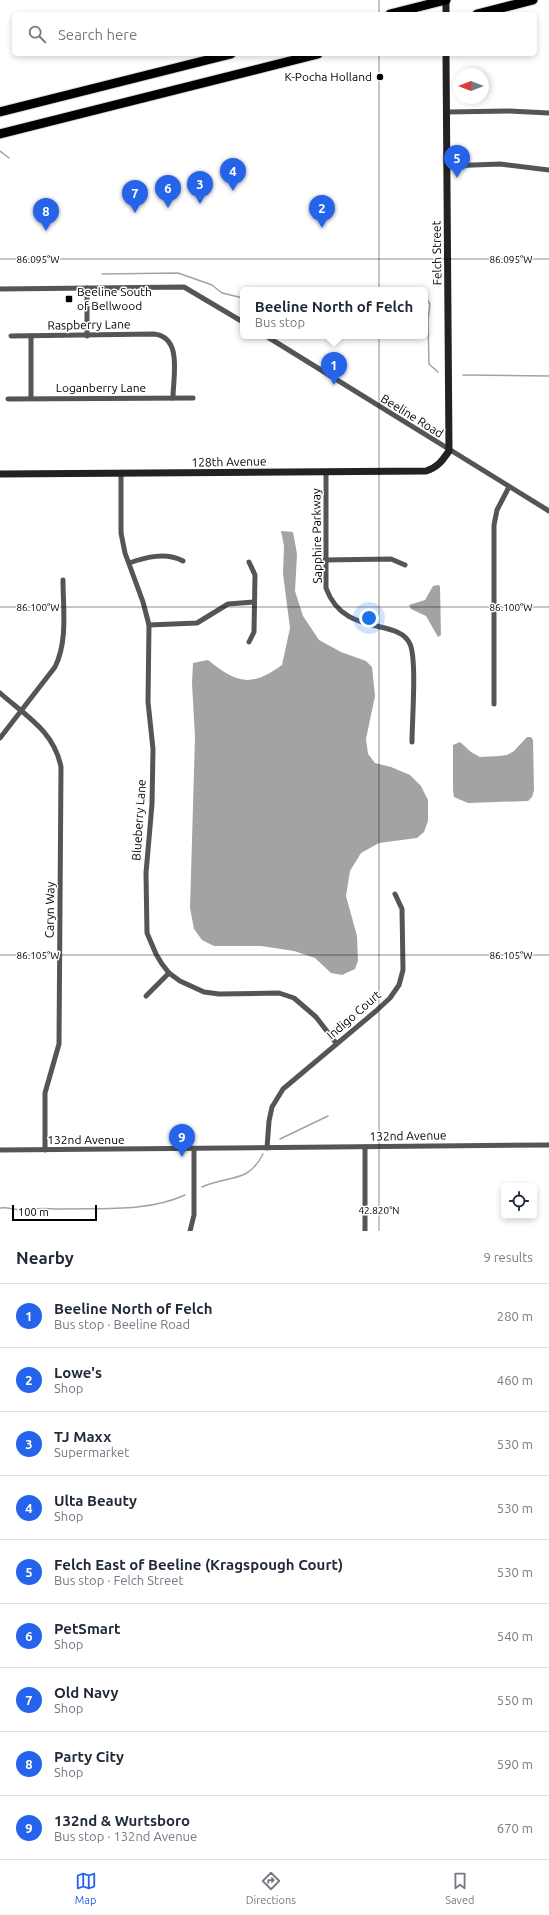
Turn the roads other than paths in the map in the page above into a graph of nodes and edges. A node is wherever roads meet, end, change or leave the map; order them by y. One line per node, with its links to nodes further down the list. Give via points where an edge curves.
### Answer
1 (446, 0): 3 (highway); 4 (street)
2 (533, 0): 5 (highway)
3 (398, 12)
4 (446, 12)
5 (485, 12)
6 (223, 56): 10 (highway)
7 (300, 56): 9 (highway)
8 (446, 56): 11 (street, Felch Street)
9 (283, 58): 13 (highway)
10 (0, 112)
11 (447, 112): 12 (street); 14 (street, Felch Street)
12 (549, 113)
13 (0, 134)
14 (447, 166): 15 (street, via 500,164); 27 (street, Felch Street)
15 (549, 170)
16 (87, 288): 17 (street); 18 (street, via 184,287); 21 (street)
17 (0, 289)
18 (240, 320)
19 (10, 336): 20 (street, Raspberry Lane)
20 (31, 336): 21 (street, Raspberry Lane); 23 (street)
21 (87, 336): 24 (street, Raspberry Lane, via 154,334 168,339 174,354)
22 (271, 339): 27 (street, Beeline Road)
23 (32, 398): 24 (street, Loganberry Lane); 26 (street, Loganberry Lane)
24 (173, 398): 25 (street, Loganberry Lane)
25 (193, 398)
26 (8, 399)
27 (449, 451): 28 (street, 128th Avenue, via 441,463 426,471); 31 (street, Beeline Road)
28 (326, 472): 30 (street, 128th Avenue); 33 (street, Sapphire Parkway)
29 (0, 474): 30 (street, 128th Avenue)
30 (121, 474): 36 (street, Blueberry Lane, via 121,533)
31 (509, 487): 32 (street, Beeline Road); 43 (street, via 497,510 494,525)
32 (549, 511)
33 (325, 560): 37 (street, via 391,559); 46 (street, Sapphire Parkway, via 326,588 338,608 354,620 400,632 411,646)
34 (183, 561): 36 (street, via 170,556 145,557)
35 (250, 562): 39 (street, via 254,574)
36 (129, 563): 40 (street, Blueberry Lane)
37 (405, 565)
38 (63, 580): 44 (street, via 62,640 59,659)
39 (254, 602): 40 (street, via 228,604 197,623); 41 (street, via 254,632)
40 (149, 625): 48 (street, Blueberry Lane, via 148,702 153,750 146,924 156,954)
41 (249, 642)
42 (0, 693): 44 (street, Caryn Way)
43 (494, 704)
44 (22, 711): 45 (street); 56 (street, Caryn Way, via 38,725 54,746 61,767 62,784 58,1044 45,1093)
45 (0, 738)
46 (412, 742)
47 (395, 894): 50 (street, Indigo Court, via 402,909 403,970 399,985 376,1011)
48 (169, 973): 49 (street); 50 (street, Blueberry Lane, via 204,992 279,993 294,998 316,1017)
49 (146, 996)
50 (336, 1043): 53 (street, Indigo Court, via 280,1093 272,1107)
51 (549, 1145): 52 (street, 132nd Avenue)
52 (365, 1147): 53 (street, 132nd Avenue); 58 (street)
53 (267, 1148): 54 (street, 132nd Avenue)
54 (194, 1149): 56 (street, 132nd Avenue); 57 (street, via 194,1215)
55 (0, 1150): 56 (street, 132nd Avenue)
56 (44, 1150)
57 (190, 1231)
58 (365, 1231)

